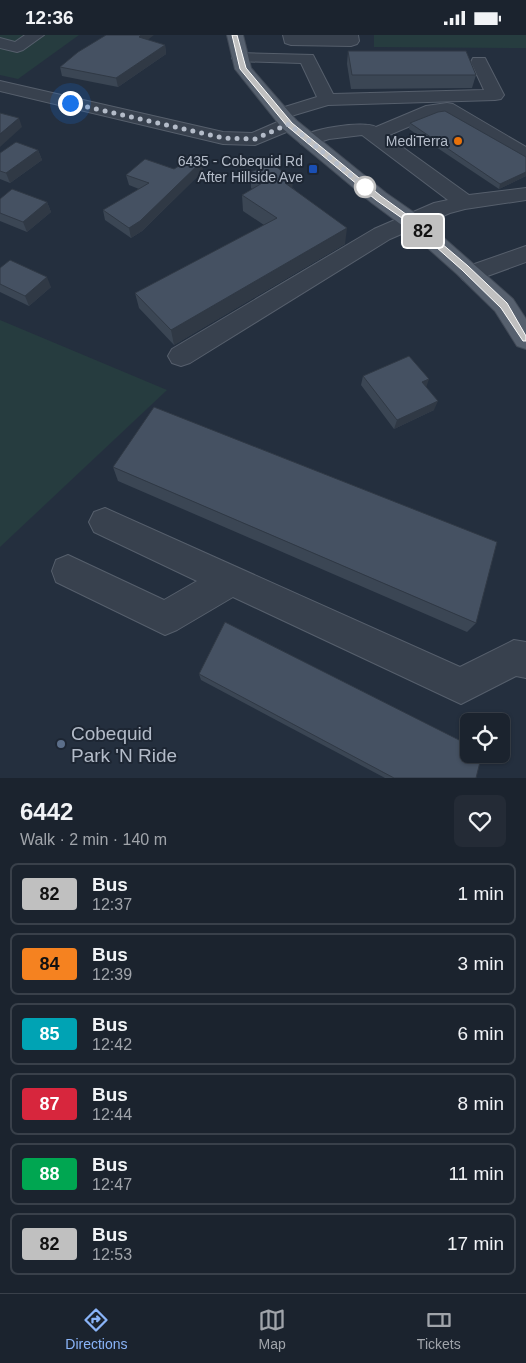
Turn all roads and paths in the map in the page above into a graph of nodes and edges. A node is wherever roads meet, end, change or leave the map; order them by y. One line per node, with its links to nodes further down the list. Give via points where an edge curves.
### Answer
1 (36, 35): 5 (street, via 18,47)
2 (234, 35): 6 (main road)
3 (291, 35): 4 (street, via 291,39 351,41)
4 (350, 35)
5 (0, 43)
6 (240, 58): 9 (street, via 307,58); 10 (main road, via 243,69)
7 (479, 62): 9 (street, via 495,95)
8 (0, 86): 10 (street, via 223,138 255,139)
9 (327, 100): 10 (street)
10 (285, 119): 12 (main road)
11 (373, 135): 12 (street, via 366,129); 13 (street, via 432,110 447,108); 15 (street)
12 (308, 140): 16 (main road)
13 (526, 155)
14 (526, 194): 15 (street)
15 (464, 202): 16 (street)
16 (411, 221): 18 (main road); 20 (street, via 382,234)
17 (526, 254): 18 (street)
18 (471, 274): 19 (main road, via 504,305)
19 (526, 339)
20 (180, 356)
21 (105, 522): 23 (street)
22 (68, 571): 23 (street, via 165,618)
23 (232, 580): 24 (street, via 461,685 514,658)
24 (526, 660)

